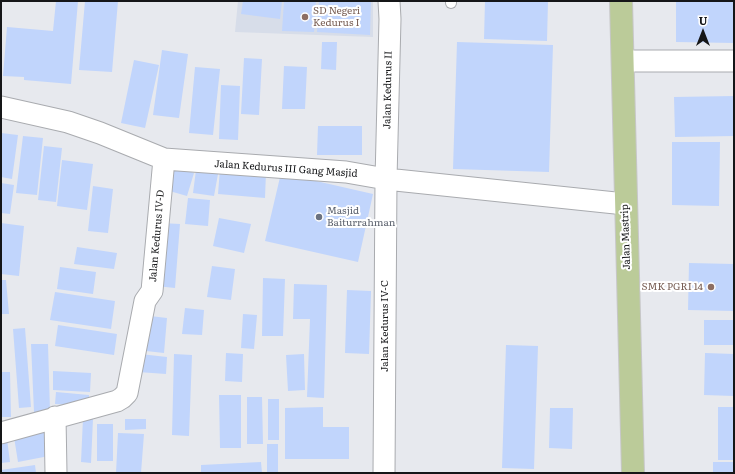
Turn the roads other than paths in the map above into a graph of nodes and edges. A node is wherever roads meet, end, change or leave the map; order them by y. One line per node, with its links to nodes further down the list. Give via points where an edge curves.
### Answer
1 (388, 1): 7 (street, Jalan Kedurus II, via 390,20)
2 (621, 1): 3 (main road, Jalan Mastrip)
3 (623, 61): 4 (street); 8 (main road, Jalan Mastrip)
4 (734, 61)
5 (1, 107): 6 (street, Jalan Kedurus III Gang Masjid, via 68,122)
6 (164, 159): 7 (street, Jalan Kedurus III Gang Masjid, via 346,172); 9 (street, Jalan Kedurus IV-D, via 152,291 145,301 127,393 117,402)
7 (386, 178): 8 (street, Jalan Kedurus III Gang Masjid); 12 (street, Jalan Kedurus IV-C)
8 (625, 204): 13 (main road, Jalan Mastrip)
9 (55, 418): 10 (street, Jalan Kedurus IV-D); 11 (street)
10 (1, 433)
11 (56, 473)
12 (384, 473)
13 (633, 473)

